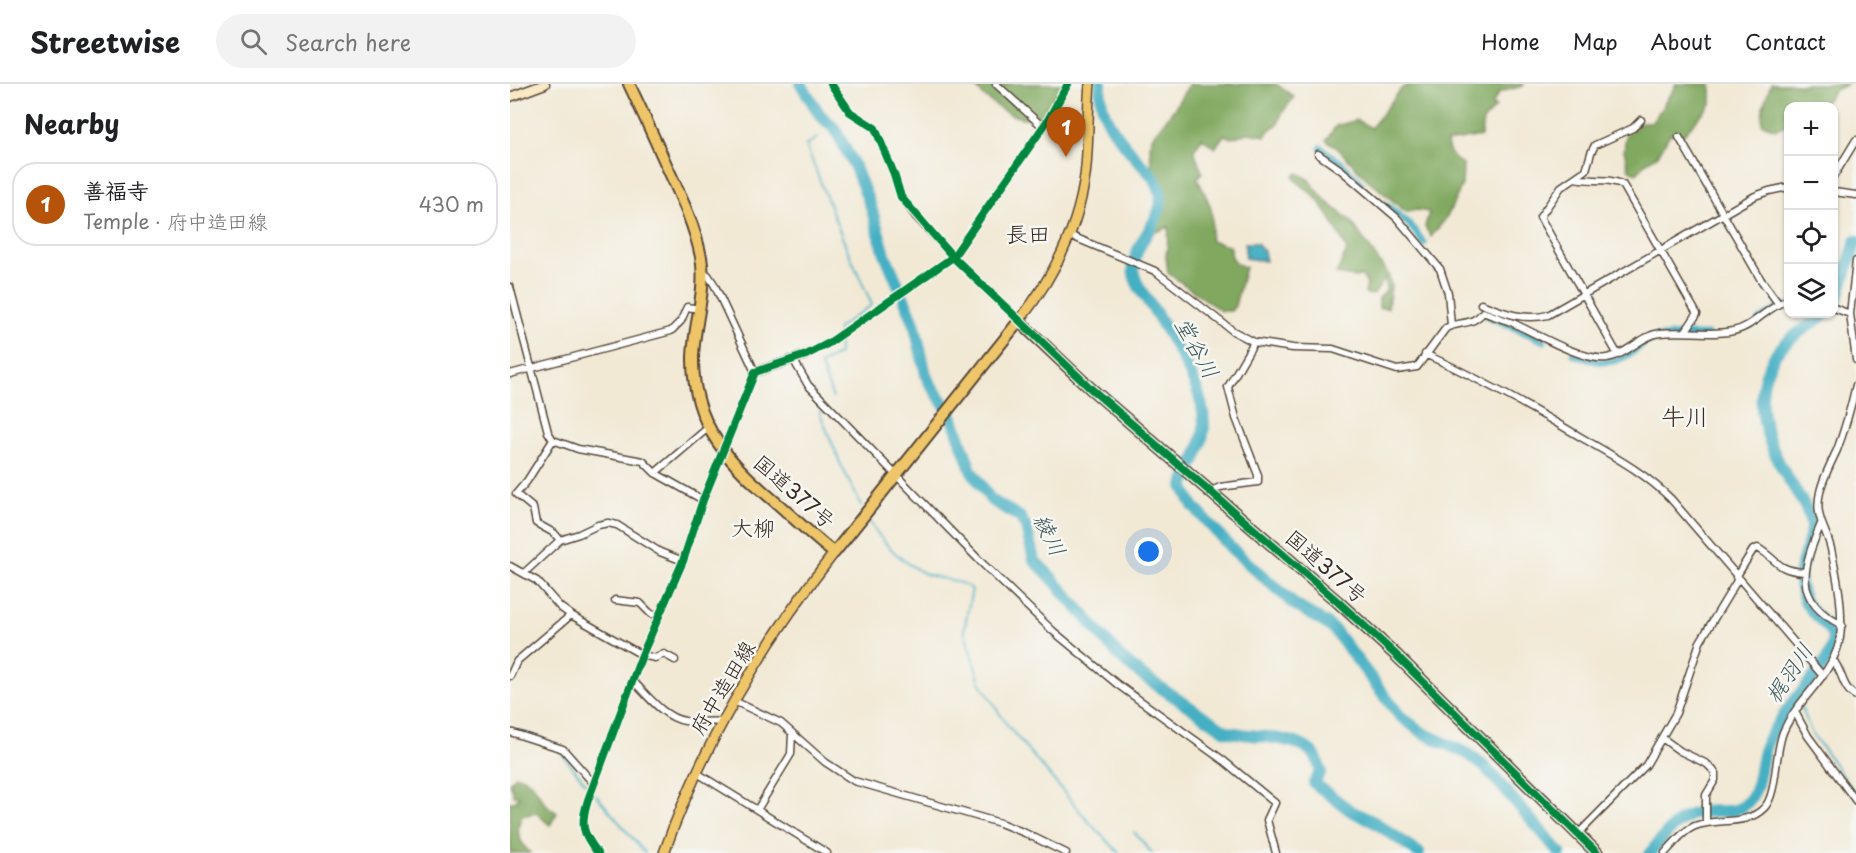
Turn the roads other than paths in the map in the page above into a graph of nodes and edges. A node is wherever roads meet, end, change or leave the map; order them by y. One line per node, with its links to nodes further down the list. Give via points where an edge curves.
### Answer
1 (545, 84): 7 (street)
2 (629, 84): 23 (highway, 国道377号, via 687,211)
3 (831, 84): 21 (street, via 850,112 875,128 901,197)
4 (996, 84): 9 (street)
5 (1068, 84): 9 (street)
6 (1090, 84): 19 (main road, via 1085,176)
7 (510, 97)
8 (1641, 120): 14 (street, via 1628,131 1595,145 1586,171)
9 (1043, 127): 21 (street)
10 (1679, 137): 18 (street)
11 (1856, 140): 13 (street)
12 (1318, 154): 33 (street, via 1397,218 1440,269 1448,293)
13 (1838, 168)
14 (1575, 178): 20 (street, via 1623,184); 25 (street, via 1561,187 1540,217)
15 (1784, 188): 18 (street, via 1755,196)
16 (1838, 193): 17 (street)
17 (1856, 195)
18 (1724, 214): 20 (street); 27 (street)
19 (1069, 235): 32 (main road, via 1043,286); 35 (street, via 1155,271 1233,331)
20 (1661, 250): 25 (street); 34 (street, via 1697,314)
21 (953, 257): 32 (street); 37 (street)
22 (1856, 261): 31 (street)
23 (702, 270): 29 (highway, 国道377号); 42 (street, via 712,279)
24 (510, 287): 41 (street)
25 (1585, 294): 28 (street, via 1537,318 1508,315); 38 (street)
26 (1784, 301): 27 (street)
27 (1778, 303): 34 (street, via 1733,332)
28 (1481, 304)
29 (700, 309): 41 (street, via 687,307 671,331); 45 (highway, 国道377号, via 694,374)
30 (1838, 310): 31 (street)
31 (1850, 314): 40 (street)
32 (1019, 321): 49 (highway, 国道377号); 50 (highway, 国道377号, via 1089,387)
33 (1451, 325): 36 (street); 38 (street, via 1464,325 1483,312 1591,357)
34 (1685, 332): 38 (street, via 1658,333)
35 (1254, 342): 36 (street, via 1333,350 1397,370 1417,367); 50 (street, via 1228,387 1258,482)
36 (1425, 354): 60 (street, via 1632,466 1671,499)
37 (806, 355): 39 (street)
38 (1618, 356)
39 (793, 359): 42 (street); 49 (street, via 808,385)
40 (1856, 360)
41 (531, 368): 43 (street); 46 (street)
42 (755, 372): 47 (street)
43 (510, 374)
44 (1856, 385): 52 (street, via 1843,435 1820,492)
45 (709, 428): 47 (highway, 国道377号); 48 (street)
46 (553, 440): 48 (street, via 643,461); 53 (street, via 516,495 533,508 536,523)
47 (723, 451): 51 (street); 54 (highway, 国道377号, via 740,472)
48 (655, 473): 51 (street)
49 (899, 473): 54 (highway, 国道377号); 90 (street, via 984,565 1053,631 1275,803 1267,820)
50 (1211, 491): 85 (highway, 国道377号, via 1396,655)
51 (704, 500): 56 (street)
52 (1821, 524): 58 (street); 64 (street, via 1831,547)
53 (560, 540): 56 (street, via 608,523); 59 (street)
54 (834, 553): 74 (main road, 府中造田線)
55 (510, 559): 57 (street)
56 (683, 561): 63 (street)
57 (511, 567): 59 (street)
58 (1804, 572): 60 (street, via 1775,564 1758,548); 64 (street, via 1808,594 1829,619)
59 (524, 573): 62 (street)
60 (1737, 578): 70 (street); 79 (street, via 1700,642 1676,713)
61 (615, 600): 63 (street, via 640,603)
62 (571, 615): 66 (street); 69 (street)
63 (659, 616): 66 (street)
64 (1842, 625): 68 (street)
65 (510, 655): 69 (street)
66 (642, 655): 67 (street, via 655,658 664,654); 72 (street)
67 (675, 660)
68 (1833, 660): 70 (street); 73 (street, via 1845,688)
69 (516, 661): 71 (street)
70 (1822, 675): 75 (street)
71 (510, 676)
72 (633, 681): 76 (street, via 677,720); 81 (street)
73 (1856, 696)
74 (734, 701): 76 (main road, 府中造田線); 78 (street)
75 (1795, 712): 82 (street); 84 (street, via 1783,731 1771,799 1764,809 1749,818)
76 (722, 722): 80 (main road, 府中造田線)
77 (510, 732): 81 (street, via 563,748)
78 (792, 732): 83 (street, via 791,754); 89 (street, via 825,762 854,781 1000,823)
79 (1662, 738): 84 (street, via 1715,772 1706,795); 85 (street, via 1646,765)
80 (697, 773): 83 (street); 87 (main road, 府中造田線)
81 (594, 784): 86 (street, via 583,824 584,833)
82 (1856, 801)
83 (758, 810): 88 (street)
84 (1706, 821): 92 (street, via 1678,837)
85 (1578, 834): 91 (highway, 国道377号)
86 (598, 853)
87 (664, 853)
88 (827, 853)
89 (1066, 853)
90 (1276, 853)
91 (1597, 853)
92 (1665, 853)

